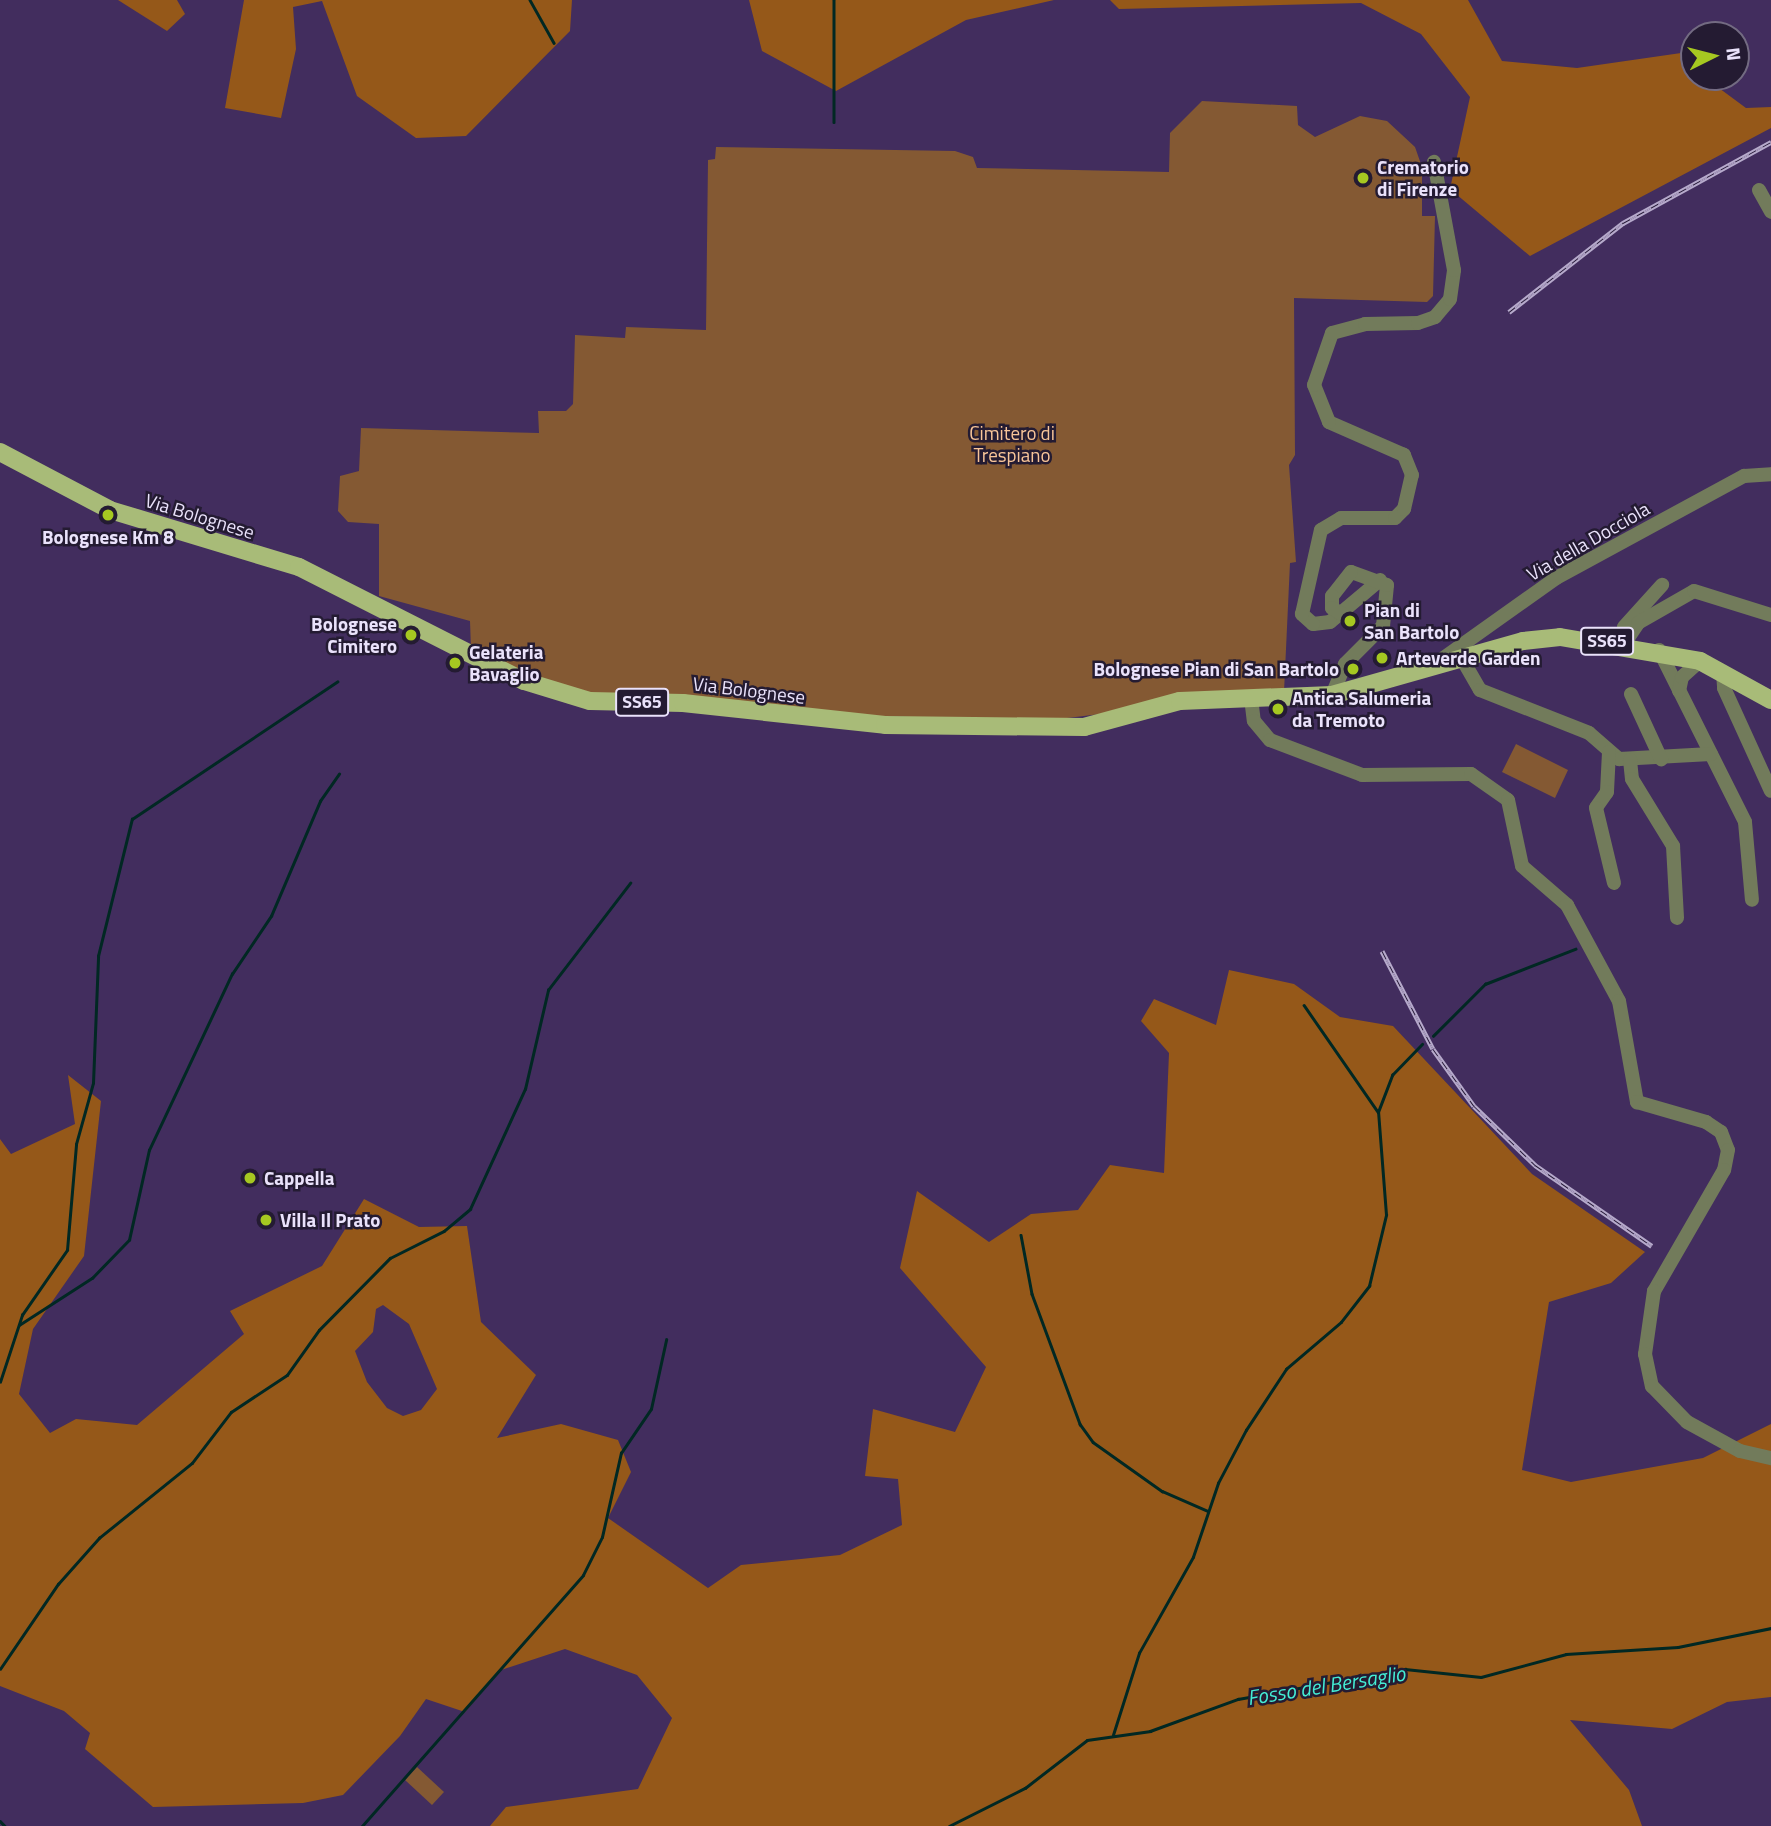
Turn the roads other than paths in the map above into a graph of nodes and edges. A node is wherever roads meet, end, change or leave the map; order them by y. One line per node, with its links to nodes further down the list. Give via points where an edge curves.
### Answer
1 (1434, 162): 8 (street, via 1454,270 1450,299 1435,317 1418,323 1364,324 1332,333 1317,362 1318,406 1329,422 1404,455 1412,475 1404,509 1395,518 1341,518 1313,544 1302,614 1320,625)
2 (1759, 190): 3 (street)
3 (1771, 212)
4 (0, 452): 19 (main road, Via Bolognese / SS65, via 110,510 299,567 435,639 573,699 683,703 885,725 1046,728 1116,721 1180,701)
5 (1771, 474): 14 (street, Via della Docciola, via 1744,476 1556,578)
6 (1380, 580): 8 (street); 8 (street, via 1364,572 1344,577 1332,596 1332,608); 18 (street, via 1387,585 1389,614 1345,664)
7 (1662, 585): 10 (street)
8 (1343, 615)
9 (1771, 615): 10 (street, via 1694,591 1638,623)
10 (1618, 643): 11 (main road, Via Bolognese / SS65); 12 (main road, Via Bolognese / SS65, via 1523,641)
11 (1659, 650): 13 (main road, Via Bolognese / SS65); 16 (street)
12 (1461, 657): 14 (main road, Via Bolognese / SS65); 21 (street, via 1480,690 1589,733)
13 (1700, 661): 15 (main road, Via Bolognese / SS65); 16 (street, via 1682,677)
14 (1434, 665): 18 (main road, Via Bolognese / SS65)
15 (1723, 672): 20 (main road, Via Bolognese / SS65); 25 (street, via 1724,688)
16 (1679, 691): 22 (street)
17 (1631, 694): 23 (street)
18 (1332, 695): 19 (main road, Via Bolognese / SS65)
19 (1251, 698): 29 (street, via 1260,733 1363,775 1461,772 1491,786 1515,813 1522,866 1567,905 1622,1011 1637,1102 1706,1122 1721,1132 1728,1150 1724,1170 1654,1291 1645,1354 1652,1386 1687,1422 1740,1451)
20 (1771, 700)
21 (1609, 752): 24 (street); 26 (street, via 1607,792 1596,808)
22 (1711, 754): 23 (street); 27 (street, via 1750,840)
23 (1661, 759): 24 (street)
24 (1630, 760): 28 (street, via 1632,779 1673,846)
25 (1771, 791)
26 (1614, 883)
27 (1752, 900)
28 (1677, 918)
29 (1771, 1458)

